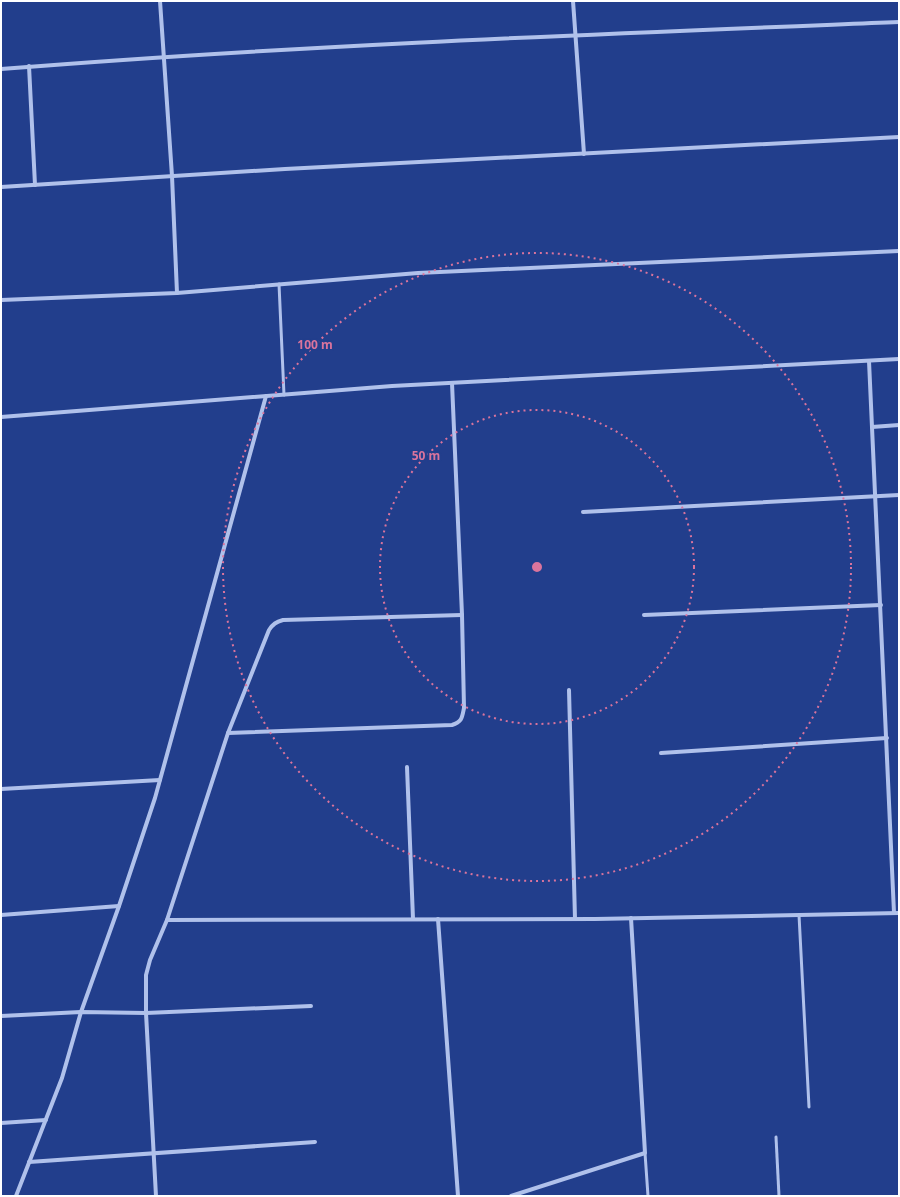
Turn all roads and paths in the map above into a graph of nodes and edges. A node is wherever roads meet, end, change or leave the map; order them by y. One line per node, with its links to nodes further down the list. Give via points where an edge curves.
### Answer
1 (160, 1): 5 (street)
2 (573, 1): 4 (street)
3 (899, 22): 4 (street)
4 (576, 35): 5 (street); 9 (street)
5 (164, 56): 6 (street); 10 (street)
6 (29, 66): 7 (street); 11 (street)
7 (1, 68)
8 (899, 137): 9 (street)
9 (584, 154): 10 (street)
10 (172, 176): 11 (street); 15 (street)
11 (35, 185): 12 (street)
12 (1, 187)
13 (899, 251): 14 (street, via 418,273)
14 (279, 284): 15 (street); 20 (lane)
15 (177, 293): 16 (street)
16 (1, 300)
17 (899, 359): 18 (street)
18 (870, 361): 19 (street); 24 (street)
19 (452, 383): 20 (street); 29 (street)
20 (284, 394): 21 (street)
21 (266, 396): 22 (street); 36 (street)
22 (1, 417)
23 (899, 425): 24 (street)
24 (872, 427): 26 (street)
25 (899, 495): 26 (street)
26 (876, 496): 27 (street); 28 (street)
27 (582, 512)
28 (881, 606): 30 (street); 33 (street)
29 (462, 614): 32 (street, via 277,622 269,630); 32 (street, via 464,708 459,723)
30 (644, 615)
31 (570, 690): 46 (street)
32 (228, 733): 47 (street)
33 (887, 738): 34 (street); 39 (street)
34 (662, 753)
35 (407, 768): 44 (street)
36 (160, 780): 37 (street); 38 (street)
37 (1, 789)
38 (119, 906): 41 (street); 49 (street)
39 (894, 913): 40 (street); 42 (street)
40 (899, 913)
41 (1, 915)
42 (798, 915): 43 (street); 52 (lane)
43 (631, 918): 46 (street); 58 (street)
44 (413, 919): 45 (street); 47 (street)
45 (438, 919): 46 (street); 62 (street)
46 (575, 919)
47 (167, 920): 50 (street, via 146,975)
48 (311, 1006): 50 (street)
49 (81, 1012): 50 (street); 51 (street); 53 (street, via 62,1078)
50 (146, 1013): 57 (street)
51 (1, 1016)
52 (809, 1107)
53 (46, 1120): 54 (street); 59 (street)
54 (1, 1123)
55 (776, 1137): 65 (lane)
56 (315, 1142): 57 (street)
57 (153, 1152): 59 (street); 61 (street)
58 (645, 1153): 63 (street); 64 (lane)
59 (29, 1162): 60 (street)
60 (16, 1196)
61 (156, 1196)
62 (458, 1196)
63 (511, 1196)
64 (648, 1196)
65 (779, 1196)

